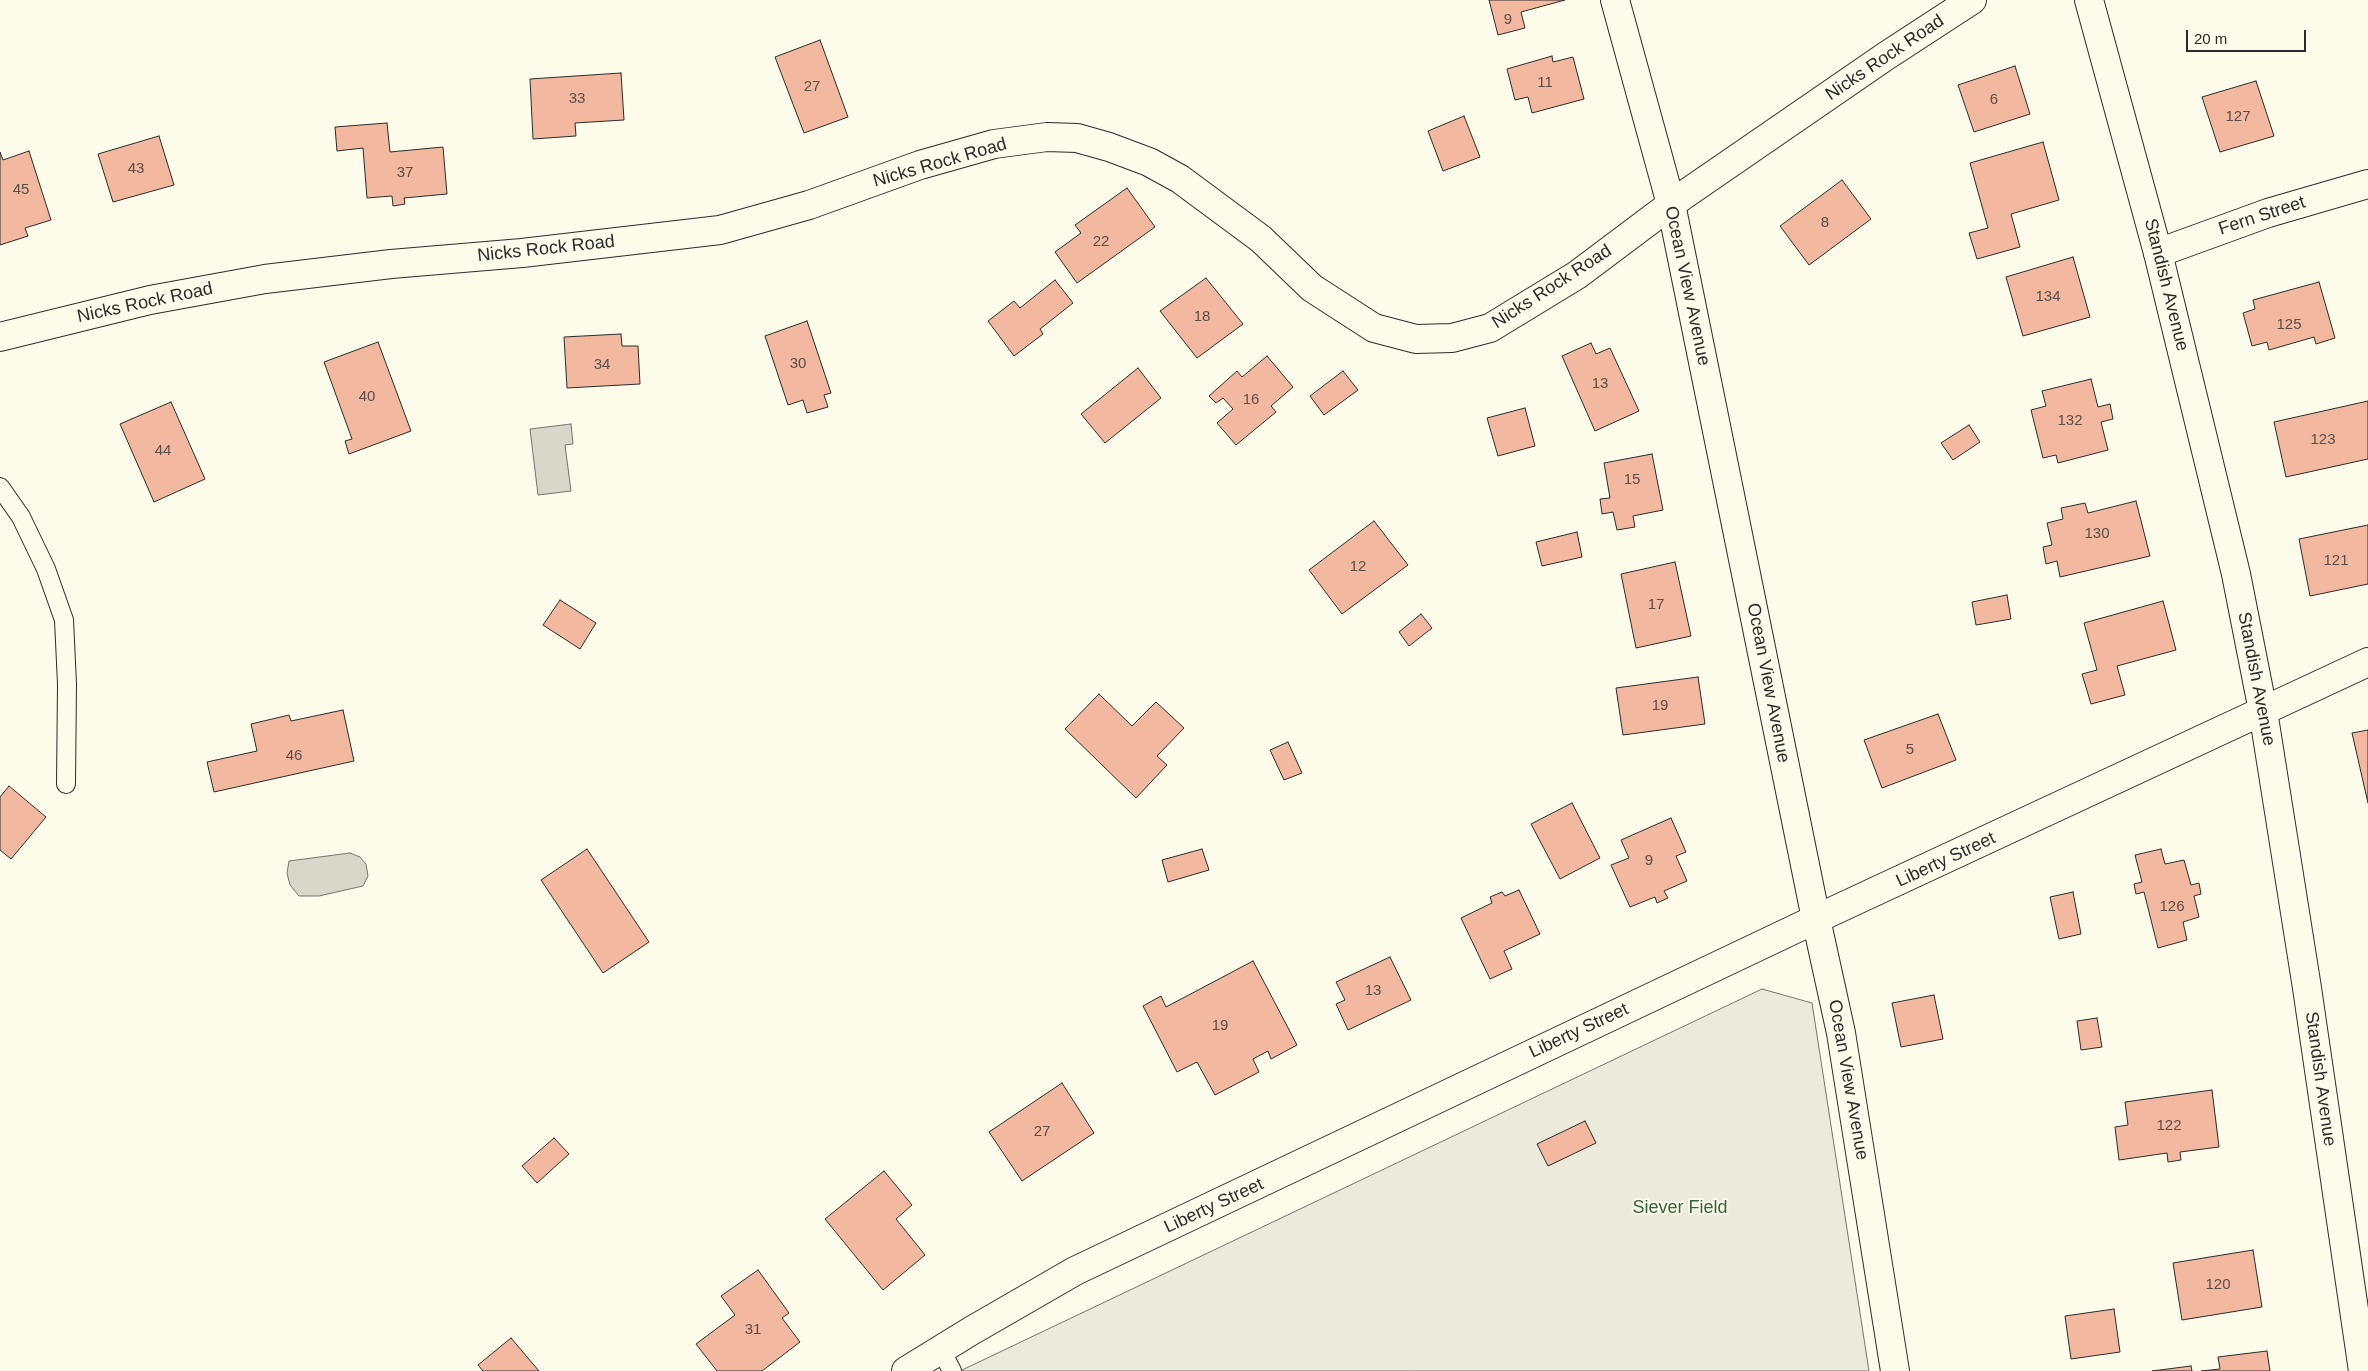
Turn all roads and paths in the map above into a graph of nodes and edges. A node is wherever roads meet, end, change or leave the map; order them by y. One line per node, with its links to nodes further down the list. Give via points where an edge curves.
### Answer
1 (1615, 0): 5 (street, Ocean View Avenue)
2 (1972, 0): 5 (street, Nicks Rock Road)
3 (2088, 0): 6 (street, Standish Avenue)
4 (2368, 184): 6 (street, Fern Street, via 2268,213)
5 (1671, 204): 7 (street, Nicks Rock Road, via 1577,275 1490,328 1452,338 1416,339 1374,328 1312,288 1261,239 1180,179 1149,162 1077,138 1047,137 994,144 920,165 809,205 720,230 265,279 150,300); 12 (street, Ocean View Avenue)
6 (2158, 253): 10 (street, Standish Avenue, via 2236,574)
7 (0, 337)
8 (0, 487): 11 (lane, via 21,517 46,569 64,620)
9 (2368, 662): 10 (street, Liberty Street)
10 (2263, 712): 12 (street, Liberty Street); 16 (street, Standish Avenue, via 2306,978)
11 (66, 784)
12 (1816, 920): 13 (street, Liberty Street, via 1075,1271); 15 (street, Ocean View Avenue, via 1841,1033)
13 (946, 1360): 14 (street, Liberty Street)
14 (906, 1371)
15 (1895, 1371)
16 (2363, 1371)

